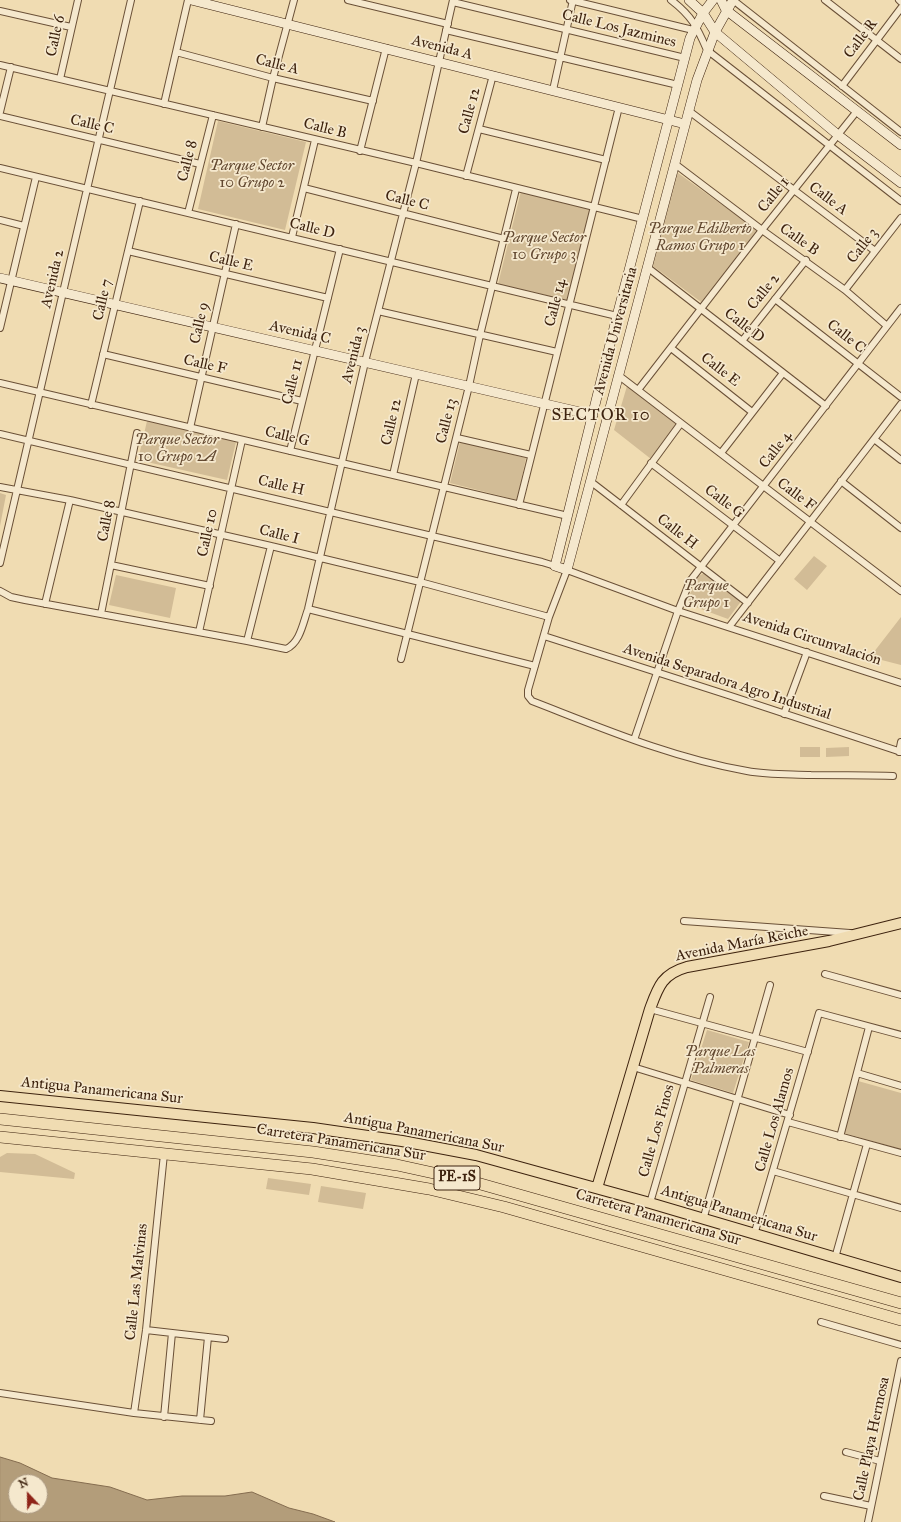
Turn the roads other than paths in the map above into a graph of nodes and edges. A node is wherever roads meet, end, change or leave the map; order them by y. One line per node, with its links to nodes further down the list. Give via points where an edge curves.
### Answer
1 (78, 0): 20 (street, Calle 6)
2 (131, 0): 41 (street, Avenida 2)
3 (188, 0): 28 (street)
4 (191, 0): 19 (street, Avenida A)
5 (294, 0): 19 (street)
6 (348, 0): 21 (street)
7 (572, 0): 22 (street); 23 (street)
8 (671, 0): 22 (street, via 684,10)
9 (689, 0): 18 (street)
10 (713, 0): 18 (street, Avenida Universitaria)
11 (720, 0): 16 (street)
12 (733, 0): 16 (street, Avenida Universitaria); 39 (street)
13 (825, 0): 25 (street)
14 (453, 1): 21 (street, Avenida 3); 23 (street, Calle Los Jazmines)
15 (901, 8): 25 (street, Calle R)
16 (726, 10): 24 (street, Avenida Universitaria); 46 (street)
17 (0, 11): 20 (street)
18 (702, 13): 22 (street, Avenida Universitaria); 24 (street)
19 (288, 24): 26 (street, Avenida A); 36 (street)
20 (71, 27): 37 (street, Calle 6)
21 (447, 27): 29 (street); 32 (street, Avenida 3)
22 (694, 28): 27 (street); 30 (street, Avenida Universitaria)
23 (567, 29): 29 (street); 30 (street, Calle Los Jazmines)
24 (715, 32): 27 (street, Avenida Universitaria); 55 (street)
25 (876, 40): 31 (street); 39 (street, Calle R)
26 (386, 48): 32 (street, Avenida A); 42 (street)
27 (707, 50): 45 (street, Avenida Universitaria); 58 (street)
28 (176, 52): 36 (street, Calle A); 43 (street)
29 (560, 57): 38 (street); 40 (street)
30 (685, 58): 38 (street, Avenida Universitaria)
31 (901, 59)
32 (439, 62): 35 (street, Avenida A); 62 (street, Avenida 3)
33 (0, 64): 34 (street, Calle B)
34 (11, 67): 37 (street, Calle B); 47 (street)
35 (493, 76): 40 (street, Avenida A); 53 (street, Calle 12)
36 (273, 78): 42 (street, Calle A); 52 (street)
37 (60, 79): 41 (street, Calle B)
38 (678, 85): 50 (street, Avenida Universitaria)
39 (842, 86): 54 (street)
40 (553, 90): 44 (street, Avenida A)
41 (110, 91): 43 (street, Calle B); 56 (street, Avenida 2)
42 (373, 101): 60 (street)
43 (164, 104): 48 (street, Calle B)
44 (619, 107): 50 (street, Avenida A); 61 (street, Calle 14)
45 (689, 111): 51 (street, Avenida Universitaria); 72 (street, Calle A)
46 (857, 111): 55 (street, Calle 1); 59 (street)
47 (0, 112)
48 (213, 115): 52 (street, Calle B); 63 (street, Calle 8)
49 (0, 116): 56 (street, Calle C)
50 (669, 120): 51 (street, Avenida A); 79 (street, Avenida Universitaria)
51 (685, 124): 64 (street, Avenida Universitaria)
52 (262, 127): 57 (street, Calle B)
53 (479, 129): 61 (street); 66 (street, Calle 12)
54 (901, 132)
55 (838, 135): 58 (street, Calle 1); 68 (street)
56 (98, 140): 63 (street, Calle C); 70 (street, Avenida 2)
57 (315, 140): 60 (street, Calle B); 69 (street)
58 (830, 145): 72 (street, Calle 1); 74 (street)
59 (901, 145)
60 (360, 151): 62 (street, Calle B)
61 (606, 160): 75 (street, Calle 14)
62 (416, 163): 66 (street, Calle B); 77 (street, Avenida 3)
63 (200, 164): 76 (street, Calle 8)
64 (674, 164): 83 (street, Calle B); 91 (street, Avenida Universitaria)
65 (0, 168): 67 (street, Calle D)
66 (466, 176): 71 (street, Calle B)
67 (36, 177): 70 (street, Calle D); 82 (street)
68 (901, 183)
69 (304, 188): 77 (street, Calle C); 84 (street)
70 (87, 189): 73 (street, Calle D); 97 (street, Avenida 2)
71 (516, 189): 75 (street, Calle B); 85 (street, Calle 13)
72 (795, 191): 83 (street, Calle 1); 88 (street, Calle A)
73 (140, 201): 76 (street, Calle D); 87 (street, Calle 7)
74 (901, 201)
75 (594, 207): 79 (street, Calle B); 101 (street, Calle 14)
76 (188, 213): 81 (street, Calle D)
77 (402, 214): 85 (street, Calle C); 90 (street, Avenida 3)
78 (901, 218): 88 (street, Calle 3)
79 (643, 219): 105 (street, Avenida Universitaria)
80 (0, 220): 82 (street)
81 (236, 224): 84 (street, Calle D); 92 (street, Calle 9)
82 (24, 226): 94 (street)
83 (762, 230): 89 (street, Calle B); 103 (street, Calle 1)
84 (292, 237): 86 (street, Calle D)
85 (504, 239): 95 (street, Calle 13)
86 (340, 249): 90 (street, Calle D); 98 (street, Calle 11)
87 (128, 251): 92 (street, Calle E); 100 (street, Calle 7)
88 (875, 251): 96 (street, Calle 3)
89 (806, 260): 96 (street, Calle B); 99 (street, Calle 2)
90 (391, 261): 95 (street, Calle D); 104 (street, Avenida 3)
91 (647, 267): 103 (street, Calle D); 119 (street, Avenida Universitaria)
92 (225, 274): 98 (street, Calle E); 107 (street, Calle 9)
93 (0, 278): 94 (street, Avenida C)
94 (12, 281): 97 (street, Avenida C); 108 (street)
95 (493, 286): 101 (street, Calle D); 109 (street, Calle 13)
96 (845, 290): 106 (street, Calle B)
97 (63, 293): 100 (street, Avenida C); 124 (street, Avenida 2)
98 (328, 298): 112 (street, Calle 11)
99 (775, 299): 110 (street, Calle 2); 116 (street, Calle C)
100 (115, 305): 107 (street, Avenida C); 114 (street, Calle 7)
101 (569, 305): 105 (street, Calle D); 113 (street, Calle 14)
102 (901, 308): 106 (street, Calle 4)
103 (701, 310): 110 (street, Calle D); 111 (street, Calle 1)
104 (378, 311): 109 (street); 115 (street, Avenida 3)
105 (617, 316): 132 (street, Avenida Universitaria)
106 (887, 326): 116 (street, Calle 4)
107 (213, 327): 112 (street, Avenida C); 120 (street, Calle 9)
108 (0, 328)
109 (480, 335): 113 (street); 122 (street, Calle 13)
110 (742, 341): 117 (street, Calle D)
111 (671, 348): 123 (street, Calle 1); 131 (street, Calle E)
112 (315, 351): 115 (street, Avenida C); 126 (street, Calle 11)
113 (557, 352): 127 (street, Calle 14)
114 (103, 354): 120 (street, Calle F); 129 (street, Calle 7)
115 (365, 362): 118 (street, Avenida C); 146 (street, Avenida 3)
116 (859, 364): 125 (street, Calle C); 130 (street, Calle 4)
117 (783, 372): 130 (street, Calle D); 131 (street)
118 (416, 374): 122 (street, Avenida C); 148 (street, Calle 12)
119 (618, 375): 123 (street, Calle F); 150 (street, Avenida Universitaria)
120 (201, 378): 126 (street, Calle F); 134 (street, Calle 9)
121 (0, 384): 124 (street, Calle G)
122 (470, 386): 127 (street, Avenida C); 137 (street, Calle 13)
123 (638, 390): 133 (street, Calle F)
124 (40, 393): 129 (street, Calle G); 140 (street, Avenida 2)
125 (901, 397)
126 (302, 401): 141 (street, Calle 11)
127 (544, 404): 132 (street, Avenida C); 143 (street, Calle 14)
128 (901, 404): 138 (street)
129 (91, 405): 134 (street, Calle G)
130 (826, 406): 151 (street, Calle 4)
131 (752, 412): 142 (street)
132 (593, 415): 161 (street, Avenida Universitaria)
133 (681, 423): 142 (street, Calle F); 145 (street)
134 (190, 428): 139 (street, Calle G)
135 (137, 433): 147 (street, Calle 8)
136 (0, 434): 140 (street, Calle H)
137 (456, 438): 143 (street); 152 (street, Calle 13)
138 (874, 438): 144 (street); 149 (street)
139 (242, 440): 141 (street, Calle G); 154 (street, Calle 10)
140 (29, 441): 147 (street, Calle H); 155 (street, Avenida 2)
141 (290, 452): 146 (street, Calle G)
142 (721, 453): 151 (street, Calle F)
143 (531, 454): 157 (street, Calle 14)
144 (901, 460)
145 (652, 463): 158 (street); 163 (street, Calle G)
146 (342, 464): 148 (street, Calle G); 160 (street, Avenida 3)
147 (131, 465): 154 (street, Calle H); 159 (street, Calle 8)
148 (393, 476): 152 (street, Calle G)
149 (841, 481): 162 (street); 164 (street)
150 (590, 482): 158 (street, Calle H); 175 (street, Avenida Universitaria)
151 (764, 486): 162 (street, Calle F); 163 (street, Calle 4)
152 (444, 487): 157 (street, Calle G); 166 (street, Calle 13)
153 (0, 488): 155 (street, Calle I)
154 (231, 488): 160 (street, Calle H); 165 (street, Calle 10)
155 (17, 491): 156 (street, Calle I); 167 (street, Avenida 2)
156 (70, 500): 159 (street, Calle I); 181 (street)
157 (518, 505): 161 (street, Calle G)
158 (620, 505): 174 (street, Calle H)
159 (122, 512): 165 (street, Calle I); 172 (street, Calle 8)
160 (331, 512): 166 (street, Calle H); 169 (street, Avenida 3)
161 (568, 516): 173 (street, Avenida Universitaria)
162 (810, 522): 170 (street); 179 (street, Calle F)
163 (733, 525): 170 (street, Calle G); 174 (street, Calle 4)
164 (901, 528)
165 (221, 535): 168 (street, Calle I); 177 (street, Calle 10)
166 (432, 535): 173 (street, Calle H); 176 (street, Calle 13)
167 (3, 537): 171 (street, Avenida 2)
168 (271, 546): 169 (street, Calle I); 190 (street)
169 (320, 559): 176 (street, Calle I); 182 (street, Avenida 3)
170 (780, 561): 180 (street)
171 (0, 563)
172 (111, 565): 177 (street); 184 (street, Calle 8)
173 (555, 566): 175 (street, Avenida Circunvalación)
174 (700, 566): 180 (street, Calle H); 183 (street, Calle 4, via 687,587)
175 (566, 570): 183 (street, Avenida Circunvalación); 185 (street, Avenida Universitaria)
176 (420, 582): 185 (street, Calle I); 188 (street, Calle 13)
177 (210, 586): 187 (street, Calle 10)
178 (0, 590): 181 (street, via 11,597)
179 (901, 591)
180 (748, 603): 186 (street)
181 (45, 604): 184 (street)
182 (308, 609): 188 (street); 190 (street, Avenida 3, via 295,642 286,650)
183 (678, 611): 186 (street, Avenida Circunvalación); 194 (street, Calle 4)
184 (101, 614): 187 (street)
185 (550, 617): 189 (street, Avenida Universitaria)
186 (729, 627): 191 (street, Avenida Circunvalación)
187 (199, 632): 190 (street)
188 (407, 633): 192 (street, Calle 13); 193 (street)
189 (544, 636): 193 (street, Avenida Universitaria); 194 (street, Avenida Separadora Agro Industrial)
190 (246, 641)
191 (807, 652): 195 (street, Avenida Circunvalación); 196 (street)
192 (400, 659)
193 (535, 666): 197 (street, Avenida Universitaria, via 528,690 528,696 532,701)
194 (657, 672): 196 (street, Avenida Separadora Agro Industrial); 197 (street, Calle 4)
195 (901, 683)
196 (784, 714): 199 (street, Avenida Separadora Agro Industrial)
197 (634, 740): 200 (street, via 676,754 749,771 777,774)
198 (901, 742): 199 (street)
199 (900, 752)
200 (893, 776)
201 (684, 921): 203 (street)
202 (901, 923): 203 (main road, Avenida María Reiche)
203 (859, 934): 208 (main road, Avenida María Reiche, via 678,970 660,983)
204 (825, 974): 206 (street)
205 (770, 985): 212 (street)
206 (901, 995)
207 (710, 997): 209 (street, Calle Los Pinos)
208 (650, 1009): 209 (street); 214 (main road, Avenida María Reiche)
209 (702, 1024): 212 (street); 216 (street, Calle Los Pinos)
210 (869, 1027): 211 (street); 213 (street, Calle Los Alamos, via 820,1013); 215 (street)
211 (901, 1035)
212 (756, 1038): 213 (street); 219 (street)
213 (808, 1052): 220 (street, Calle Los Alamos)
214 (633, 1067): 216 (street); 229 (main road, Avenida María Reiche)
215 (857, 1073): 217 (street); 223 (street)
216 (685, 1083): 219 (street); 231 (street, Calle Los Pinos)
217 (901, 1086)
218 (0, 1096): 229 (main road, Antigua Panamericana Sur, via 313,1128 402,1141 476,1154)
219 (738, 1099): 220 (street); 233 (street)
220 (790, 1115): 222 (street, Calle Los Alamos)
221 (0, 1119): 237 (highway, Carretera Panamericana Sur / PE-1S, via 312,1152 425,1171 510,1191)
222 (788, 1122): 223 (street); 228 (street, Calle Los Alamos)
223 (840, 1137): 225 (street)
224 (0, 1138): 227 (highway, Carretera Panamericana Sur / PE-1S)
225 (867, 1144): 226 (street); 230 (street)
226 (901, 1153)
227 (164, 1154): 238 (highway, Carretera Panamericana Sur / PE-1S, via 312,1169 429,1189 504,1207); 240 (street, Calle Las Malvinas)
228 (773, 1171): 230 (street); 234 (street, Calle Los Alamos)
229 (597, 1188): 231 (main road, Antigua Panamericana Sur)
230 (853, 1194): 232 (street); 235 (street)
231 (650, 1203): 233 (main road, Antigua Panamericana Sur)
232 (901, 1208)
233 (703, 1220): 234 (main road, Antigua Panamericana Sur)
234 (754, 1235): 235 (main road, Antigua Panamericana Sur)
235 (835, 1258): 236 (main road, Antigua Panamericana Sur)
236 (901, 1277)
237 (901, 1303)
238 (901, 1320)
239 (821, 1322): 244 (street)
240 (146, 1330): 241 (street); 247 (street, Calle Las Malvinas)
241 (172, 1333): 242 (street); 248 (street)
242 (208, 1337): 243 (street); 249 (street)
243 (225, 1339)
244 (901, 1345)
245 (901, 1361): 252 (street, Calle Playa Hermosa)
246 (0, 1393): 247 (street)
247 (134, 1413): 248 (street)
248 (164, 1417): 249 (street)
249 (200, 1420): 250 (street)
250 (211, 1421)
251 (846, 1452): 252 (street)
252 (880, 1461): 254 (street, Calle Playa Hermosa)
253 (824, 1496): 254 (street)
254 (871, 1506): 255 (street, Calle Playa Hermosa)
255 (868, 1522)

